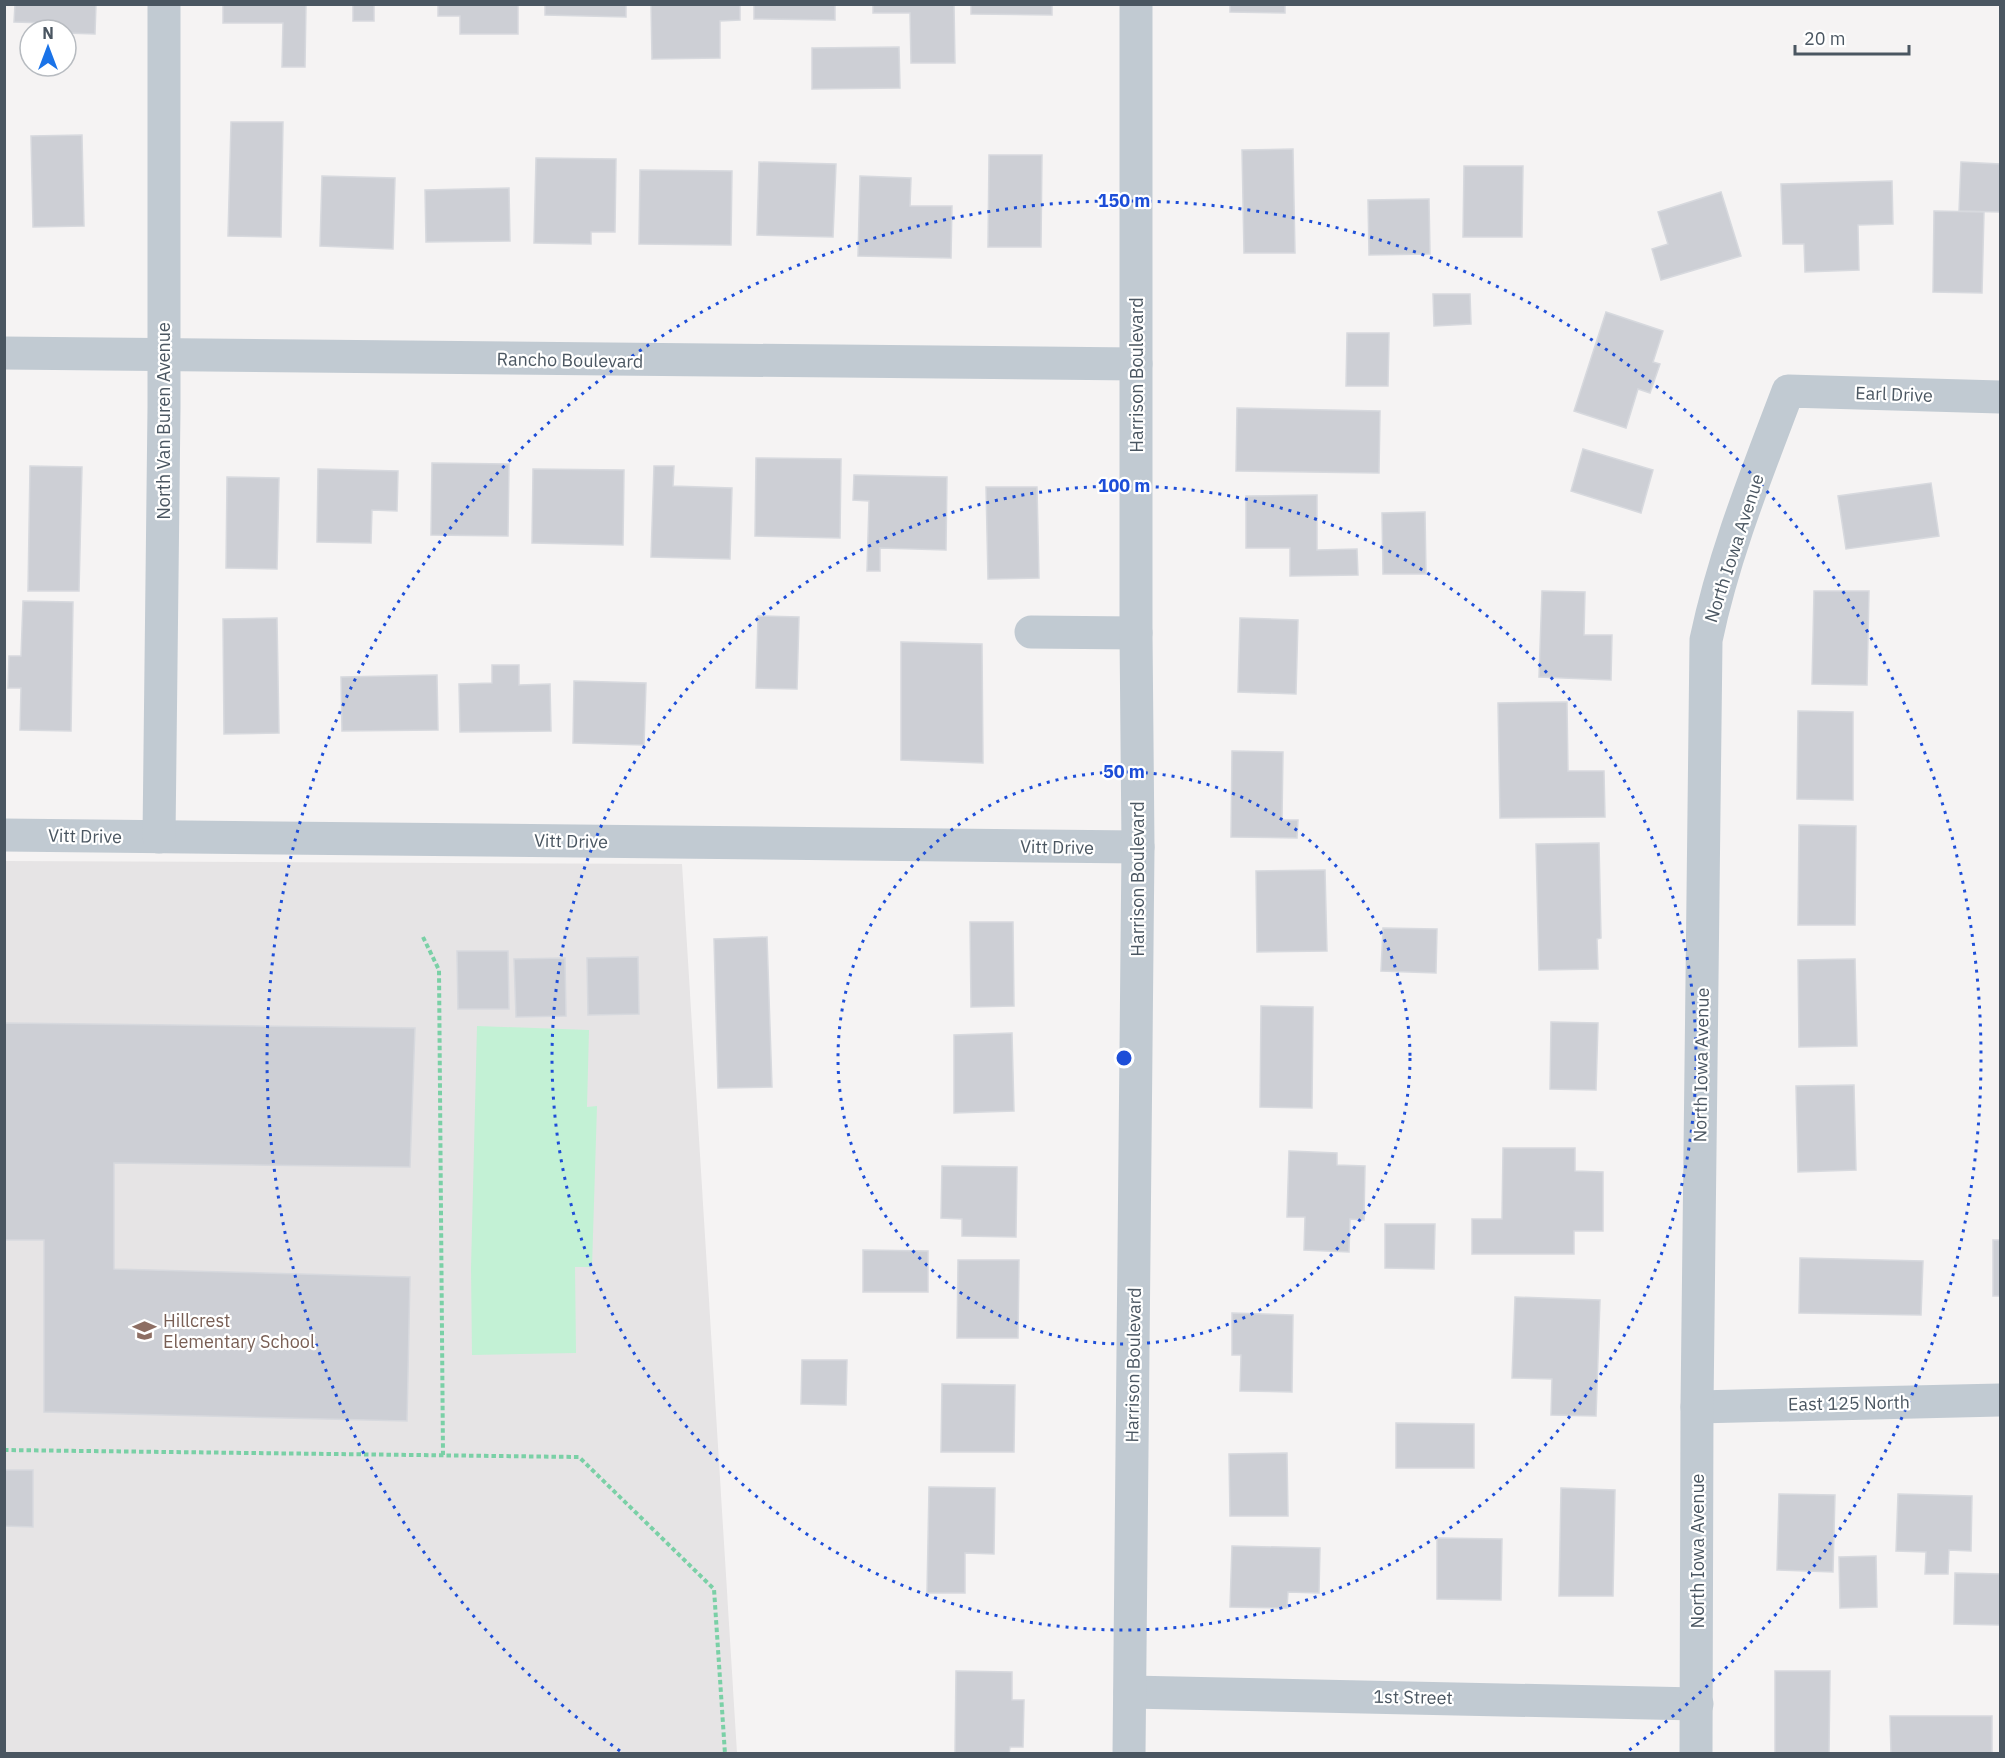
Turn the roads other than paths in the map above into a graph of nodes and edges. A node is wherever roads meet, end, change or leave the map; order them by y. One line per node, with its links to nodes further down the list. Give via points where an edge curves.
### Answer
1 (164, 4): 4 (street, North Van Buren Avenue)
2 (1136, 4): 5 (street, Harrison Boulevard)
3 (4, 353): 4 (street, Rancho Boulevard)
4 (164, 355): 5 (street, Rancho Boulevard); 11 (street, North Van Buren Avenue)
5 (1136, 364): 9 (street, Harrison Boulevard)
6 (1788, 391): 7 (street, Earl Drive); 14 (street, North Iowa Avenue, via 1730,548 1706,640)
7 (2001, 397)
8 (1031, 632): 9 (street)
9 (1136, 633): 12 (street, Harrison Boulevard)
10 (4, 835): 11 (street, Vitt Drive)
11 (159, 837): 12 (street, Vitt Drive)
12 (1138, 847): 15 (street, Harrison Boulevard)
13 (2001, 1400): 14 (street, East 125 North)
14 (1697, 1407): 16 (street, North Iowa Avenue)
15 (1130, 1692): 16 (street, 1st Street); 17 (street, Harrison Boulevard)
16 (1697, 1704): 18 (street, North Iowa Avenue)
17 (1130, 1754)
18 (1696, 1754)

